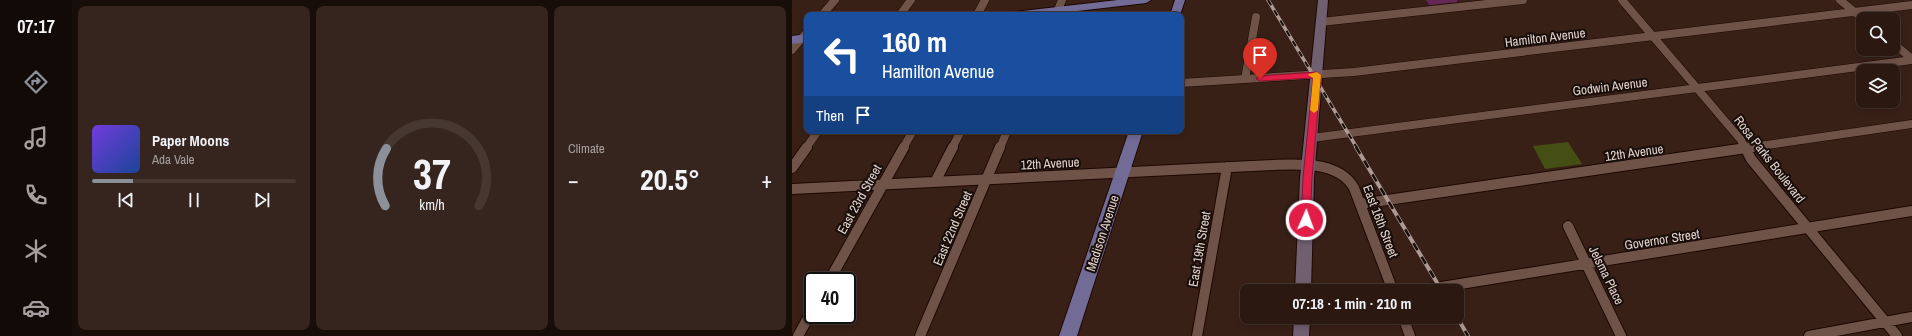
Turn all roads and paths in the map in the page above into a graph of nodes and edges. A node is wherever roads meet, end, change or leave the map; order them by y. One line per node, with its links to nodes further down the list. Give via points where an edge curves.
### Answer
1 (835, 0): 12 (street)
2 (911, 0): 13 (street)
3 (986, 0): 14 (street)
4 (1140, 0): 11 (main road)
5 (1180, 0): 16 (main road)
6 (1323, 0): 19 (street)
7 (1523, 0): 19 (street)
8 (1622, 0): 20 (street, Rosa Parks Boulevard)
9 (1840, 0): 17 (street)
10 (1912, 5): 17 (street, Hamilton Avenue)
11 (1059, 8): 15 (main road)
12 (825, 12)
13 (902, 12)
14 (979, 12)
15 (1035, 12)
16 (1176, 12)
17 (1855, 12): 20 (street, Hamilton Avenue)
18 (1256, 16): 26 (street)
19 (1321, 22): 25 (street)
20 (1652, 36): 25 (street, Hamilton Avenue); 28 (street, Rosa Parks Boulevard)
21 (802, 38): 23 (street)
22 (1900, 49): 24 (street)
23 (792, 50)
24 (1912, 60): 28 (street, Godwin Avenue)
25 (1317, 75): 26 (street, Hamilton Avenue); 35 (street)
26 (1245, 79): 27 (street, Hamilton Avenue)
27 (1184, 83)
28 (1696, 88): 35 (street, Godwin Avenue); 36 (street, Rosa Parks Boulevard)
29 (1912, 124): 36 (street, 12th Avenue)
30 (816, 134): 39 (street)
31 (911, 134): 43 (street, East 23rd Street)
32 (959, 134): 42 (street)
33 (1006, 134): 41 (street, East 22nd Street)
34 (1135, 134): 40 (main road, Madison Avenue)
35 (1312, 138): 37 (street)
36 (1746, 149): 45 (street, 12th Avenue); 48 (street, Rosa Parks Boulevard, via 1751,159)
37 (1309, 165): 38 (street, 12th Avenue); 45 (street, East 16th Street, via 1344,175 1353,186); 51 (street)
38 (1227, 167): 40 (street, 12th Avenue); 62 (street, East 19th Street)
39 (792, 168)
40 (1122, 172): 41 (street, 12th Avenue); 61 (main road, Madison Avenue)
41 (986, 180): 42 (street, 12th Avenue); 60 (street, East 22nd Street)
42 (935, 182): 43 (street, 12th Avenue)
43 (883, 185): 44 (street, 12th Avenue); 50 (street, East 23rd Street)
44 (792, 189)
45 (1360, 204): 52 (street, East 16th Street)
46 (1912, 211): 48 (street, Governor Street)
47 (1568, 226): 49 (street, Jelsma Place)
48 (1808, 228): 49 (street, Governor Street); 55 (street, Rosa Parks Boulevard)
49 (1586, 264): 53 (street, Governor Street); 65 (street, Jelsma Place)
50 (834, 272)
51 (1303, 284)
52 (1390, 284)
53 (1461, 284)
54 (1912, 317): 55 (street)
55 (1885, 322): 66 (street); 67 (street, Rosa Parks Boulevard)
56 (805, 324): 59 (street)
57 (1302, 324): 63 (street)
58 (1405, 324): 64 (street)
59 (798, 336)
60 (920, 336)
61 (1068, 336)
62 (1197, 336)
63 (1301, 336)
64 (1410, 336)
65 (1621, 336)
66 (1809, 336)
67 (1897, 336)

